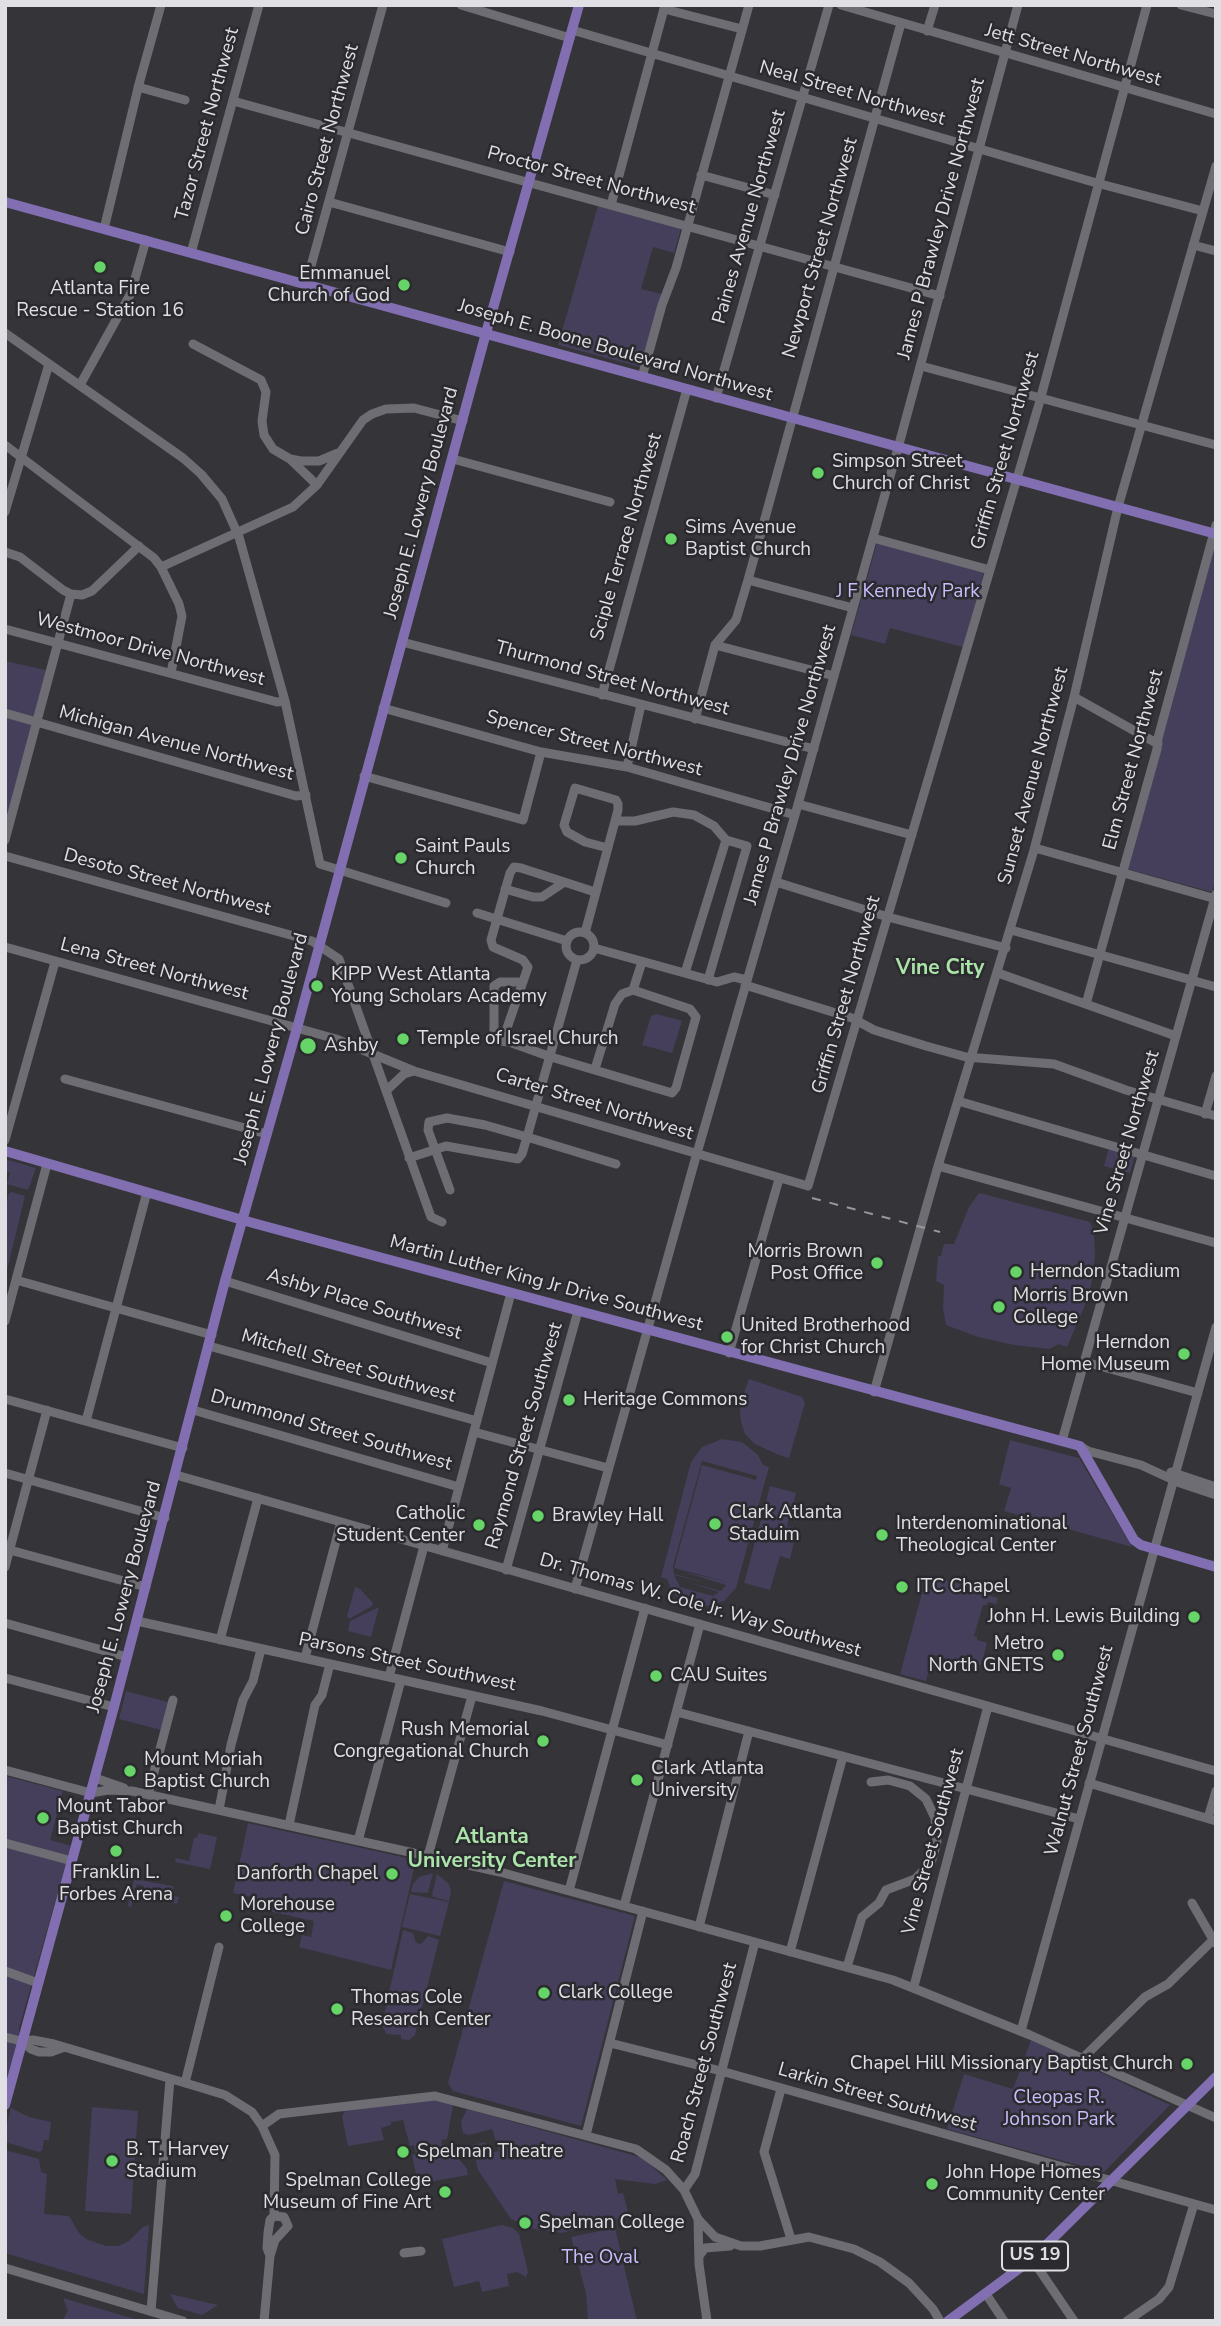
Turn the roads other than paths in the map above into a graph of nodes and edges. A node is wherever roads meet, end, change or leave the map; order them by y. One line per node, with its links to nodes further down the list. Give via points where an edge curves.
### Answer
1 (161, 5): 22 (street)
2 (259, 5): 26 (street, Tazor Street Northwest)
3 (383, 5): 29 (street, Cairo Street Northwest)
4 (461, 5): 18 (street, Neal Street Northwest)
5 (579, 5): 18 (main road, Joseph E. Lowery Boulevard)
6 (750, 5): 16 (street)
7 (829, 5): 24 (street, Paines Avenue Northwest)
8 (842, 5): 15 (street, Jett Street Northwest)
9 (935, 5): 17 (street)
10 (1018, 5): 20 (street, James P Brawley Drive Northwest)
11 (1147, 5): 23 (street, Griffin Street Northwest)
12 (1181, 5): 14 (street)
13 (664, 7): 16 (street); 19 (street)
14 (1216, 15)
15 (901, 23): 17 (street, Jett Street Northwest); 28 (street, Newport Street Northwest)
16 (742, 29): 21 (street)
17 (927, 31): 20 (street, Jett Street Northwest)
18 (571, 34): 19 (street, Neal Street Northwest); 33 (main road, Joseph E. Lowery Boulevard)
19 (652, 54): 21 (street, Neal Street Northwest); 38 (street)
20 (1005, 54): 23 (street, Jett Street Northwest); 30 (street, James P Brawley Drive Northwest)
21 (729, 76): 24 (street, Neal Street Northwest); 32 (street)
22 (138, 87): 25 (street); 41 (street)
23 (1125, 89): 27 (street, Jett Street Northwest); 34 (street, Griffin Street Northwest)
24 (802, 98): 28 (street, Neal Street Northwest); 35 (street, Paines Avenue Northwest)
25 (186, 100)
26 (233, 101): 29 (street, Proctor Street Northwest); 47 (street, Tazor Street Northwest)
27 (1216, 114)
28 (876, 119): 30 (street, Neal Street Northwest); 48 (street, Newport Street Northwest)
29 (348, 133): 33 (street, Proctor Street Northwest); 37 (street, Cairo Street Northwest)
30 (980, 149): 34 (street, Neal Street Northwest); 50 (street, James P Brawley Drive Northwest)
31 (1216, 166): 39 (street, Sunset Avenue Northwest)
32 (701, 175): 35 (street); 40 (street)
33 (530, 183): 38 (street, Proctor Street Northwest); 46 (main road, Joseph E. Lowery Boulevard)
34 (1100, 184): 39 (street, Neal Street Northwest); 60 (street, Griffin Street Northwest)
35 (775, 195): 44 (street, Paines Avenue Northwest)
36 (5, 202): 41 (main road, Joseph E. Boone Boulevard Northwest)
37 (329, 202): 46 (street); 49 (street, Cairo Street Northwest)
38 (611, 205): 40 (street, Proctor Street Northwest)
39 (1203, 211): 43 (street, Sunset Avenue Northwest)
40 (688, 225): 44 (street, Proctor Street Northwest); 56 (street)
41 (104, 229): 42 (main road, Joseph E. Boone Boulevard Northwest)
42 (146, 240): 47 (main road, Joseph E. Boone Boulevard Northwest); 57 (street, via 131,293)
43 (1193, 245): 45 (street); 63 (street, Sunset Avenue Northwest)
44 (760, 246): 48 (street, Proctor Street Northwest); 59 (street, Paines Avenue Northwest)
45 (1216, 251)
46 (510, 252): 52 (main road, Joseph E. Lowery Boulevard)
47 (191, 253): 49 (main road, Joseph E. Boone Boulevard Northwest)
48 (834, 266): 50 (street, Proctor Street Northwest); 61 (street, Newport Street Northwest)
49 (306, 284): 52 (main road, Joseph E. Boone Boulevard Northwest)
50 (940, 296): 55 (street, James P Brawley Drive Northwest)
51 (5, 333): 54 (street)
52 (486, 333): 56 (main road, Joseph E. Boone Boulevard Northwest); 62 (main road, Joseph E. Lowery Boulevard)
53 (193, 344): 69 (street, via 261,380 266,392 264,435 273,449)
54 (49, 364): 57 (street); 68 (street)
55 (921, 366): 60 (street); 66 (street, James P Brawley Drive Northwest)
56 (642, 377): 58 (main road, Joseph E. Boone Boulevard Northwest)
57 (80, 385): 77 (street, via 201,474 222,499)
58 (687, 390): 59 (main road, Joseph E. Boone Boulevard Northwest); 92 (street, Sciple Terrace Northwest)
59 (716, 398): 61 (main road, Joseph E. Boone Boulevard Northwest)
60 (1040, 398): 63 (street); 71 (street, Griffin Street Northwest)
61 (791, 418): 66 (main road, Joseph E. Boone Boulevard Northwest); 83 (street, Newport Street Northwest)
62 (463, 421): 67 (street, via 414,408 386,410 363,420); 70 (main road, Joseph E. Lowery Boulevard)
63 (1141, 425): 65 (street); 74 (street, Sunset Avenue Northwest)
64 (5, 445): 68 (street)
65 (1216, 445)
66 (898, 448): 71 (main road, Joseph E. Boone Boulevard Northwest); 78 (street, James P Brawley Drive Northwest)
67 (340, 452): 69 (street, via 319,461); 72 (street)
68 (21, 457): 75 (street); 79 (street)
69 (290, 459): 72 (street)
70 (453, 459): 73 (street); 87 (main road, Joseph E. Lowery Boulevard)
71 (1017, 480): 74 (main road, Joseph E. Boone Boulevard Northwest); 82 (street, Griffin Street Northwest)
72 (317, 485): 77 (street, via 293,507)
73 (610, 502)
74 (1118, 508): 76 (main road, Joseph E. Boone Boulevard Northwest); 93 (street, Sunset Avenue Northwest)
75 (5, 512)
76 (1215, 531): 100 (street, Elm Street Northwest)
77 (237, 533): 81 (street); 94 (street)
78 (873, 538): 82 (street); 85 (street, James P Brawley Drive Northwest)
79 (139, 546): 81 (street); 84 (street, via 92,590)
80 (5, 552): 84 (street, via 20,557)
81 (161, 567): 90 (street, via 183,616)
82 (990, 570): 109 (street, Griffin Street Northwest)
83 (748, 580): 85 (street); 89 (street, Newport Street Northwest, via 736,620)
84 (71, 594): 88 (street)
85 (853, 608): 91 (street, James P Brawley Drive Northwest)
86 (5, 629): 88 (street, Westmoor Drive Northwest)
87 (402, 642): 92 (street, Thurmond Street Northwest); 96 (main road, Joseph E. Lowery Boulevard)
88 (59, 643): 90 (street, Westmoor Drive Northwest); 99 (street)
89 (715, 645): 91 (street); 98 (street, Newport Street Northwest)
90 (170, 673): 94 (street, Westmoor Drive Northwest)
91 (834, 676): 101 (street, James P Brawley Drive Northwest)
92 (601, 695): 95 (street, Thurmond Street Northwest)
93 (1074, 697): 100 (street); 113 (street, Sunset Avenue Northwest)
94 (285, 701): 105 (street)
95 (641, 705): 98 (street, Thurmond Street Northwest); 103 (street)
96 (383, 708): 102 (street, Spencer Street Northwest); 104 (main road, Joseph E. Lowery Boulevard)
97 (5, 713): 99 (street, Michigan Avenue Northwest)
98 (695, 719): 101 (street, Thurmond Street Northwest)
99 (37, 724): 105 (street, Michigan Avenue Northwest, via 296,796); 110 (street)
100 (1158, 744): 116 (street, Elm Street Northwest)
101 (814, 749): 106 (street, James P Brawley Drive Northwest)
102 (541, 752): 103 (street, Spencer Street Northwest); 104 (street, via 523,820)
103 (627, 767): 107 (street, Spencer Street Northwest)
104 (364, 776): 115 (main road, Joseph E. Lowery Boulevard)
105 (306, 795): 115 (street, via 320,864)
106 (798, 804): 107 (street, James P Brawley Drive Northwest); 109 (street)
107 (795, 815): 117 (street, James P Brawley Drive Northwest)
108 (615, 821): 111 (street, via 673,812 694,815 714,826); 112 (street); 112 (street, via 616,800 575,789 564,825 567,832)
109 (912, 835): 124 (street, Griffin Street Northwest)
110 (5, 840)
111 (726, 840): 137 (street); 139 (street, via 747,846)
112 (608, 848): 120 (street)
113 (1035, 848): 116 (street); 126 (street, Sunset Avenue Northwest)
114 (5, 856): 129 (street, Desoto Street Northwest)
115 (339, 869): 122 (street); 129 (main road, Joseph E. Lowery Boulevard)
116 (1123, 873): 121 (street); 133 (street, Elm Street Northwest)
117 (776, 882): 124 (street); 142 (street, James P Brawley Drive Northwest)
118 (563, 883): 119 (street, via 542,897); 119 (street, via 514,867); 120 (street)
119 (505, 889): 125 (street)
120 (595, 892): 127 (street)
121 (1215, 897): 140 (street, Vine Street Northwest)
122 (446, 902)
123 (477, 913): 125 (street)
124 (888, 917): 132 (street); 146 (street, Griffin Street Northwest)
125 (498, 919): 128 (street); 141 (street, via 492,947 523,960 528,967)
126 (1011, 930): 132 (street, Sunset Avenue Northwest); 133 (street)
127 (584, 933): 128 (street, via 574,933); 131 (street, via 593,939)
128 (567, 941): 134 (street, via 567,952)
129 (319, 944): 147 (main road, Joseph E. Lowery Boulevard); 150 (street, via 339,959)
130 (5, 947): 135 (street, Lena Street Northwest)
131 (594, 948): 134 (street, via 587,959); 136 (street)
132 (1006, 948): 138 (street, Sunset Avenue Northwest)
133 (1100, 955): 140 (street); 145 (street, Elm Street Northwest)
134 (577, 960): 152 (street)
135 (55, 962): 147 (street, Lena Street Northwest); 165 (street)
136 (642, 962): 137 (street); 144 (street)
137 (685, 973): 139 (street)
138 (998, 973): 145 (street); 151 (street, Sunset Avenue Northwest)
139 (708, 980): 142 (street, via 734,977)
140 (1192, 980): 143 (street); 148 (street, Vine Street Northwest)
141 (523, 982): 149 (street, via 508,1028); 149 (street, via 494,986 494,1036)
142 (746, 983): 146 (street); 168 (street, James P Brawley Drive Northwest)
143 (1216, 987)
144 (633, 990): 153 (street, via 615,1003); 153 (street, via 690,1009 696,1017 676,1088 666,1093)
145 (1086, 1004): 148 (street)
146 (857, 1021): 151 (street, via 896,1038); 176 (street, Griffin Street Northwest)
147 (297, 1028): 150 (street, Lena Street Northwest); 163 (main road, Joseph E. Lowery Boulevard)
148 (1176, 1037): 159 (street, Vine Street Northwest)
149 (509, 1042): 152 (street)
150 (372, 1054): 154 (street, Carter Street Northwest); 157 (street)
151 (972, 1058): 158 (street, Sunset Avenue Northwest); 159 (street, via 1054,1064)
152 (550, 1060): 153 (street); 160 (street)
153 (595, 1069)
154 (414, 1071): 157 (street); 160 (street, Carter Street Northwest)
155 (1216, 1076): 161 (street)
156 (65, 1079): 163 (street)
157 (387, 1090): 170 (street)
158 (958, 1101): 169 (street); 173 (street, Sunset Avenue Northwest)
159 (1158, 1101): 161 (street); 169 (street, Vine Street Northwest)
160 (536, 1107): 164 (street); 168 (street, Carter Street Northwest)
161 (1205, 1114): 162 (street)
162 (1216, 1116)
163 (267, 1134): 180 (main road, Joseph E. Lowery Boulevard)
164 (527, 1137): 166 (street, via 518,1159 446,1146); 166 (street, via 485,1125 435,1119 428,1130); 172 (street)
165 (5, 1140)
166 (435, 1149): 170 (street); 177 (street)
167 (5, 1151): 171 (main road, Martin Luther King Jr Drive Southwest)
168 (696, 1154): 175 (street, Carter Street Northwest); 190 (street, James P Brawley Drive Northwest)
169 (1143, 1156): 174 (street); 179 (street, Vine Street Northwest)
170 (409, 1158): 181 (street, via 431,1217)
171 (47, 1164): 178 (main road, Martin Luther King Jr Drive Southwest); 183 (street)
172 (616, 1164)
173 (938, 1166): 179 (street); 195 (street, Sunset Avenue Northwest)
174 (1216, 1176)
175 (779, 1179): 176 (street, Carter Street Northwest); 192 (street)
176 (808, 1186)
177 (450, 1190)
178 (147, 1192): 180 (main road, Martin Luther King Jr Drive Southwest); 186 (street)
179 (1125, 1219): 182 (street); 193 (street, Vine Street Northwest)
180 (244, 1220): 184 (main road, Joseph E. Lowery Boulevard); 185 (main road, Martin Luther King Jr Drive Southwest)
181 (442, 1222)
182 (1216, 1243)
183 (16, 1280): 186 (street, Mitchell Street Southwest); 188 (street)
184 (225, 1281): 191 (main road, Joseph E. Lowery Boulevard); 194 (street, Ashby Place Southwest)
185 (512, 1293): 187 (main road, Martin Luther King Jr Drive Southwest); 194 (street)
186 (116, 1308): 191 (street, Mitchell Street Southwest); 200 (street)
187 (578, 1311): 190 (main road, Martin Luther King Jr Drive Southwest); 206 (street, Raymond Street Southwest)
188 (5, 1321)
189 (1216, 1327): 196 (street, Walnut Street Southwest)
190 (647, 1330): 192 (main road, Martin Luther King Jr Drive Southwest); 207 (street, James P Brawley Drive Northwest)
191 (210, 1341): 199 (main road, Joseph E. Lowery Boulevard); 201 (street, Mitchell Street Southwest)
192 (729, 1353): 195 (main road, Martin Luther King Jr Drive Southwest)
193 (1085, 1362): 196 (street); 203 (street, Vine Street Northwest)
194 (492, 1363): 201 (street)
195 (874, 1392): 203 (main road, Martin Luther King Jr Drive Southwest)
196 (1198, 1393): 210 (street, Walnut Street Southwest)
197 (5, 1399): 198 (street)
198 (47, 1410): 200 (street); 211 (street)
199 (193, 1410): 205 (main road, Joseph E. Lowery Boulevard); 212 (street, Drummond Street Southwest)
200 (86, 1421): 205 (street)
201 (477, 1421): 202 (street)
202 (474, 1432): 206 (street); 212 (street)
203 (1062, 1441): 204 (main road, Martin Luther King Jr Drive Southwest)
204 (1080, 1446): 210 (street); 220 (main road, via 1134,1540)
205 (183, 1448): 209 (main road, Joseph E. Lowery Boulevard)
206 (540, 1449): 207 (street); 224 (street, Raymond Street Southwest)
207 (608, 1468): 226 (street, James P Brawley Drive Northwest)
208 (5, 1473): 211 (street)
209 (176, 1475): 215 (street, Dr. Thomas W. Cole Jr. Way Southwest); 216 (main road, Joseph E. Lowery Boulevard)
210 (1174, 1476): 213 (street); 214 (street); 220 (street, Walnut Street Southwest)
211 (28, 1480): 216 (street); 219 (street)
212 (459, 1487): 221 (street)
213 (1216, 1488)
214 (1216, 1495)
215 (258, 1498): 217 (street, Dr. Thomas W. Cole Jr. Way Southwest); 231 (street)
216 (164, 1518): 225 (main road, Joseph E. Lowery Boulevard)
217 (341, 1522): 218 (street, Dr. Thomas W. Cole Jr. Way Southwest); 234 (street)
218 (424, 1546): 221 (street, Dr. Thomas W. Cole Jr. Way Southwest); 236 (street)
219 (8, 1549): 222 (street); 225 (street)
220 (1153, 1549): 223 (main road); 246 (street, Walnut Street Southwest)
221 (442, 1551): 224 (street, Dr. Thomas W. Cole Jr. Way Southwest)
222 (5, 1567)
223 (1216, 1567)
224 (506, 1570): 226 (street, Dr. Thomas W. Cole Jr. Way Southwest)
225 (146, 1587): 228 (main road, Joseph E. Lowery Boulevard)
226 (575, 1589): 227 (street, Dr. Thomas W. Cole Jr. Way Southwest)
227 (645, 1608): 230 (street, Dr. Thomas W. Cole Jr. Way Southwest); 244 (street)
228 (137, 1621): 231 (street, Parsons Street Southwest); 233 (main road, Joseph E. Lowery Boulevard)
229 (5, 1623): 233 (street)
230 (700, 1624): 241 (street, Dr. Thomas W. Cole Jr. Way Southwest); 243 (street)
231 (220, 1640): 232 (street, Parsons Street Southwest)
232 (261, 1649): 234 (street, Parsons Street Southwest); 259 (street, via 232,1739)
233 (127, 1657): 242 (main road, Joseph E. Lowery Boulevard)
234 (304, 1658): 235 (street, Parsons Street Southwest)
235 (330, 1664): 236 (street, Parsons Street Southwest); 262 (street, via 315,1705)
236 (389, 1677): 238 (street, Parsons Street Southwest)
237 (5, 1678): 242 (street)
238 (401, 1680): 239 (street, Parsons Street Southwest); 263 (street)
239 (472, 1696): 244 (street, Parsons Street Southwest); 265 (street)
240 (173, 1700): 258 (street)
241 (988, 1706): 246 (street, Dr. Thomas W. Cole Jr. Way Southwest); 254 (street, Vine Street Southwest)
242 (114, 1707): 251 (main road, Joseph E. Lowery Boulevard)
243 (677, 1712): 245 (street); 247 (street)
244 (612, 1729): 247 (street, Parsons Street Southwest); 267 (street)
245 (749, 1731): 248 (street); 271 (street)
246 (1101, 1739): 250 (street, Dr. Thomas W. Cole Jr. Way Southwest); 253 (street, Walnut Street Southwest)
247 (668, 1745): 269 (street)
248 (843, 1756): 254 (street); 275 (street)
249 (5, 1770): 257 (street)
250 (1216, 1771)
251 (95, 1778): 255 (street); 257 (main road, Joseph E. Lowery Boulevard)
252 (871, 1782): 276 (street, via 888,1780 910,1786 926,1799 935,1818 937,1842 931,1863 915,1880 887,1890 862,1917)
253 (1089, 1783): 260 (street, Walnut Street Southwest); 261 (street)
254 (966, 1789): 260 (street); 279 (street, Vine Street Southwest)
255 (132, 1791): 257 (street); 258 (street)
256 (1216, 1791): 261 (street)
257 (91, 1793): 266 (main road, Joseph E. Lowery Boulevard)
258 (148, 1795): 259 (street)
259 (219, 1810): 262 (street)
260 (1079, 1819): 280 (street, Walnut Street Southwest)
261 (1212, 1820)
262 (289, 1825): 263 (street)
263 (358, 1841): 265 (street)
264 (5, 1843): 266 (street)
265 (428, 1856): 267 (street)
266 (72, 1861): 278 (main road, Joseph E. Lowery Boulevard)
267 (569, 1891): 269 (street)
268 (1192, 1903): 273 (street)
269 (624, 1906): 270 (street)
270 (643, 1911): 271 (street); 283 (street)
271 (699, 1927): 272 (street)
272 (755, 1942): 275 (street); 285 (street, Roach Street Southwest)
273 (1214, 1942): 284 (street, via 1168,1984 1138,2003)
274 (219, 1947): 288 (street)
275 (790, 1952): 276 (street)
276 (847, 1967): 279 (street)
277 (5, 1971): 278 (street)
278 (38, 1983): 282 (main road, Joseph E. Lowery Boulevard)
279 (914, 1986): 280 (street)
280 (1021, 2031): 284 (street)
281 (5, 2037): 282 (street)
282 (21, 2041): 287 (street, via 39,2052 62,2048); 290 (main road, Joseph E. Lowery Boulevard)
283 (610, 2043): 285 (street, Larkin Street Southwest); 294 (street)
284 (1083, 2058): 291 (street)
285 (721, 2071): 289 (street, Larkin Street Southwest); 296 (street, Roach Street Southwest, via 695,2175)
286 (1216, 2077): 291 (main road, US 19)
287 (170, 2078): 288 (street); 310 (street)
288 (185, 2083): 293 (street, via 225,2095 252,2112)
289 (781, 2088): 295 (street, Larkin Street Southwest); 301 (street, via 764,2152)
290 (5, 2105)
291 (1187, 2105): 292 (street); 295 (main road, US 19)
292 (1216, 2118)
293 (262, 2126): 294 (street, via 279,2115 435,2095); 299 (street, via 275,2155)
294 (586, 2135): 296 (street, via 636,2149 666,2170)
295 (1112, 2180): 297 (street, Larkin Street Southwest); 307 (main road, US 19)
296 (684, 2190): 300 (street)
297 (1194, 2204): 298 (street, Larkin Street Southwest); 318 (street, via 1168,2287)
298 (1216, 2210)
299 (274, 2216): 305 (street, via 268,2233); 305 (street, via 284,2217 288,2226 275,2240)
300 (698, 2219): 302 (street, via 715,2236); 306 (street)
301 (790, 2239): 302 (street); 314 (street, via 828,2241 874,2258 909,2283)
302 (741, 2246): 306 (street, via 709,2246)
303 (421, 2251): 304 (street)
304 (404, 2253)
305 (270, 2256): 312 (street)
306 (698, 2257): 313 (street)
307 (1032, 2259): 309 (main road, US 19); 317 (street)
308 (5, 2268): 310 (street)
309 (986, 2294): 315 (main road, US 19); 316 (street)
310 (151, 2311): 311 (street)
311 (183, 2321)
312 (264, 2321)
313 (707, 2321)
314 (940, 2321)
315 (948, 2321)
316 (1004, 2321)
317 (1074, 2321)
318 (1126, 2321)

